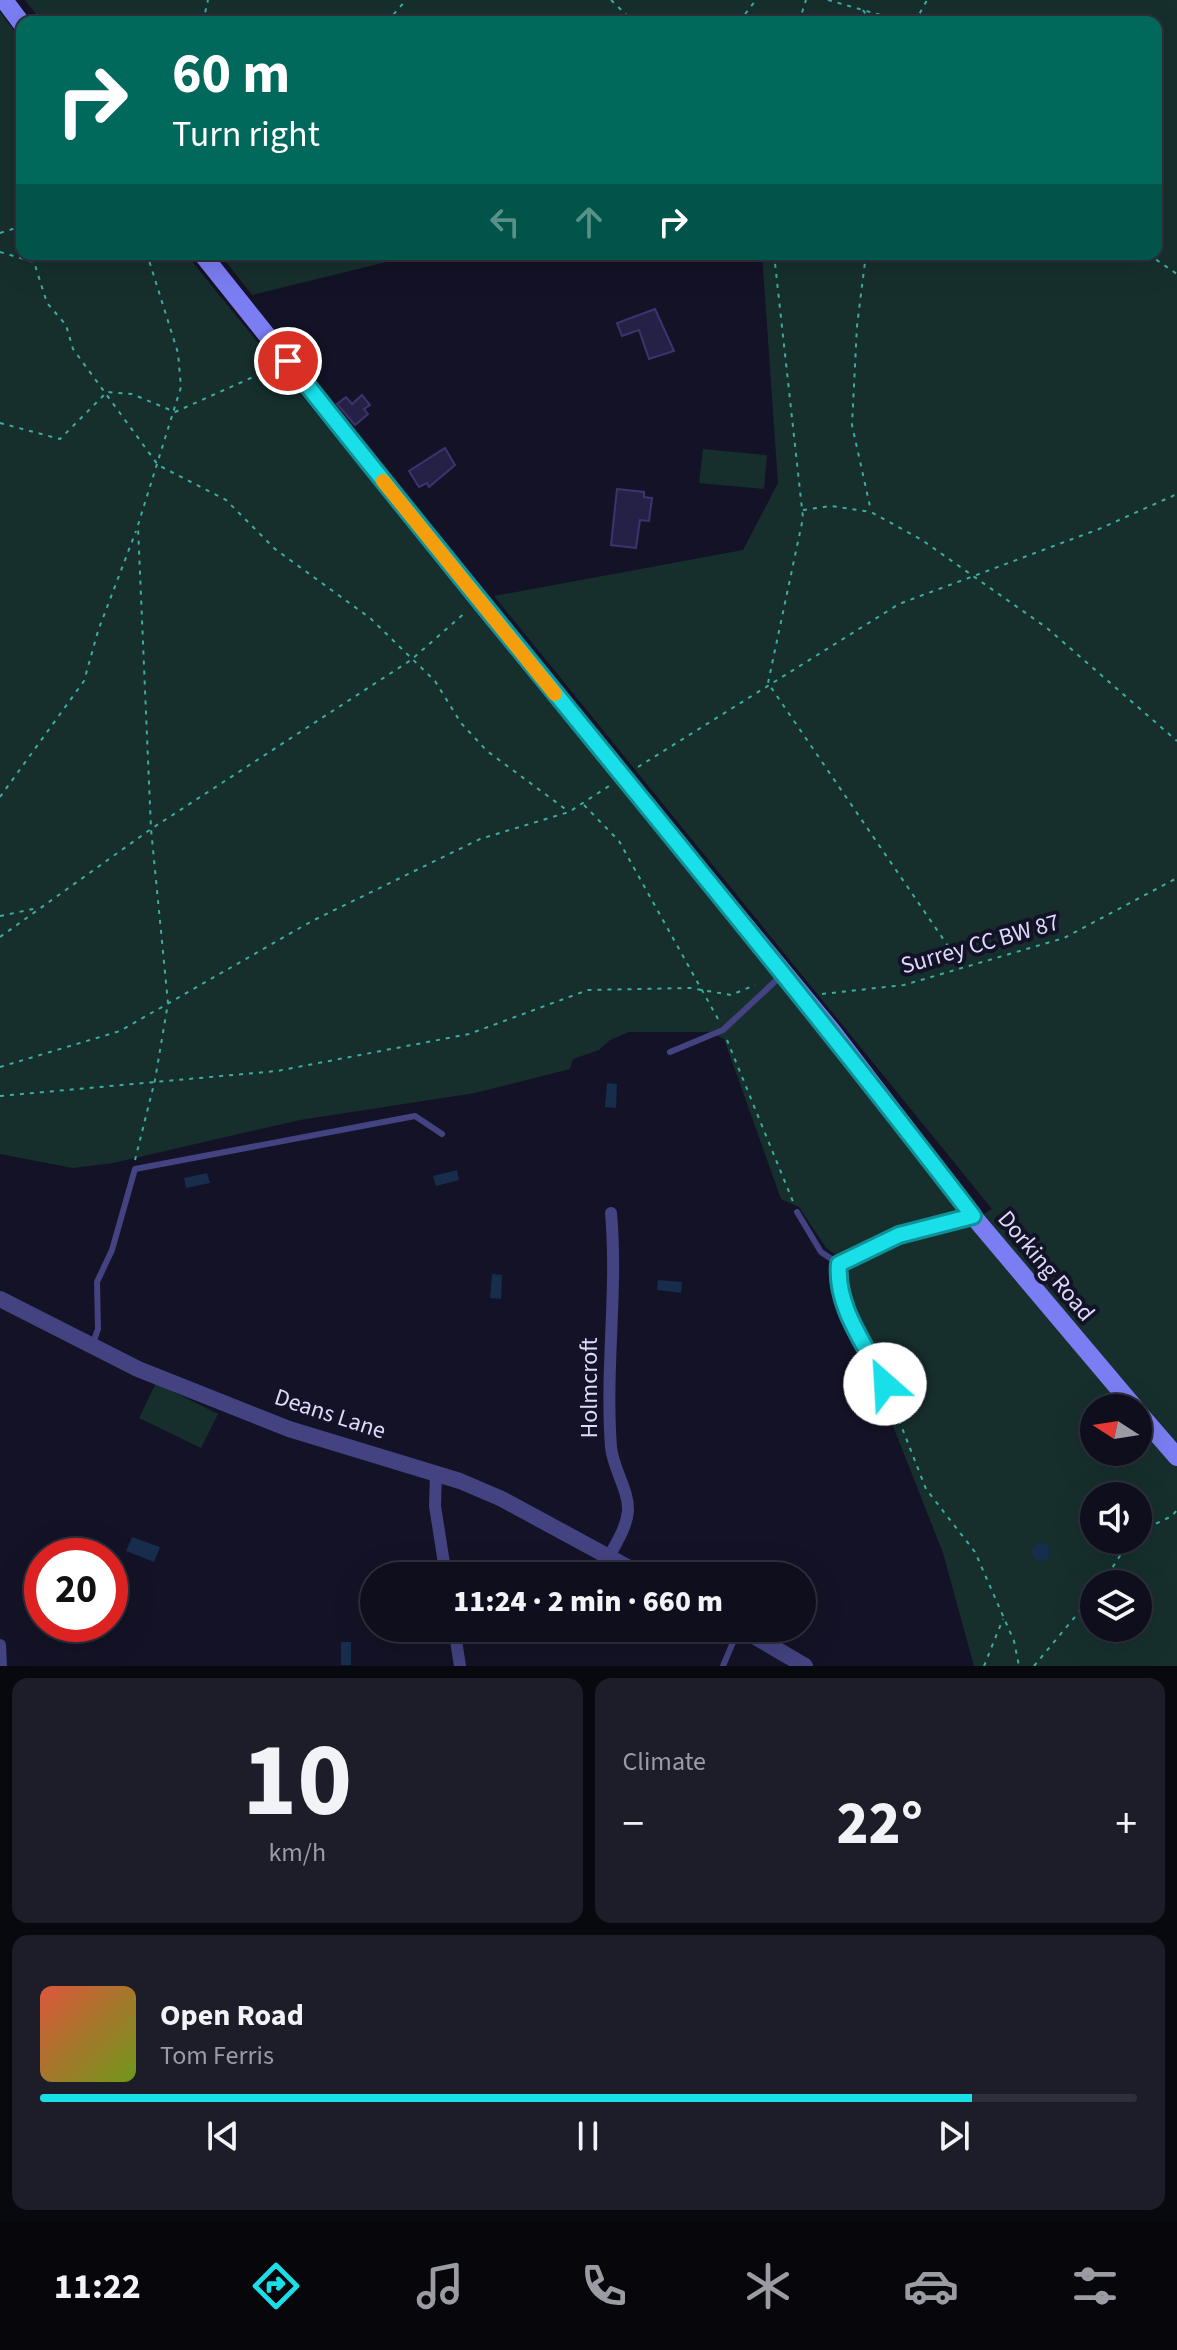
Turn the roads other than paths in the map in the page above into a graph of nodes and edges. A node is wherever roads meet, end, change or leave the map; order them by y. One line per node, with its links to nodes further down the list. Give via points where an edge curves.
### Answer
1 (207, 260): 2 (main road, Dorking Road)
2 (783, 974): 3 (lane, via 723,1030); 7 (main road, Dorking Road)
3 (670, 1052)
4 (442, 1134): 10 (lane, via 415,1116 139,1167 131,1176 112,1250 97,1282 98,1329)
5 (797, 1212): 8 (lane, via 821,1252)
6 (611, 1213): 16 (street, Holmcroft, via 611,1444 628,1509 623,1534)
7 (973, 1216): 8 (lane, via 899,1235); 12 (main road, Dorking Road)
8 (839, 1264): 11 (lane, via 845,1307)
9 (0, 1299): 10 (street, Deans Lane)
10 (93, 1343): 15 (street, Deans Lane, via 138,1369 289,1429)
11 (885, 1384)
12 (1123, 1394)
13 (1152, 1428): 14 (main road, Dorking Road)
14 (1177, 1457)
15 (436, 1472): 16 (street, Deans Lane, via 502,1499); 17 (street)
16 (609, 1557): 18 (street, Deans Lane)
17 (444, 1562)
18 (618, 1562)
19 (456, 1642): 25 (street)
20 (734, 1642): 23 (lane)
21 (764, 1642): 26 (street)
22 (0, 1645): 24 (street)
23 (723, 1665)
24 (1, 1666)
25 (460, 1666)
26 (805, 1666)

